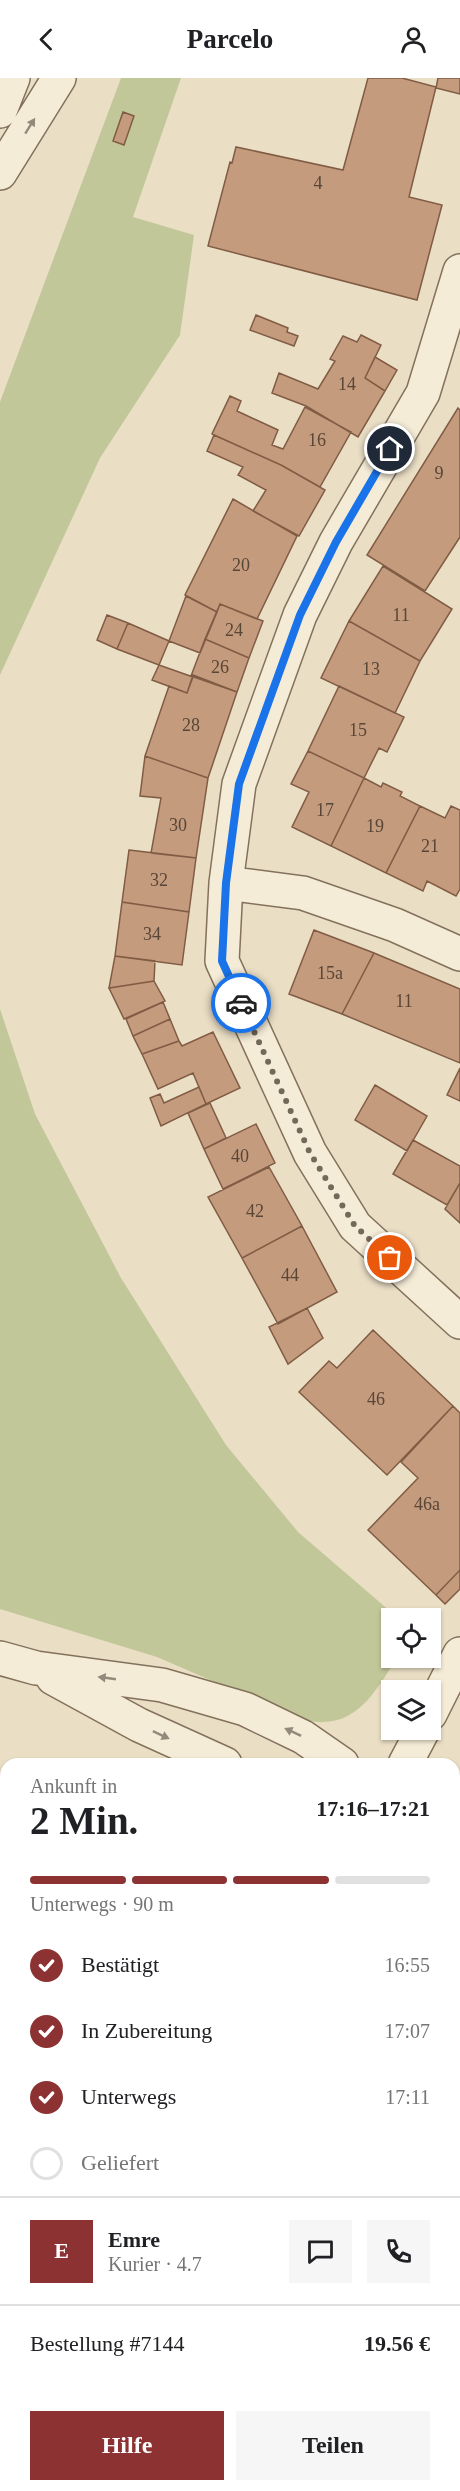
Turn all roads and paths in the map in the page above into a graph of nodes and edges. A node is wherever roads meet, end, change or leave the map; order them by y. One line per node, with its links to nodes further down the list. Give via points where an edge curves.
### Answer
1 (14, 78): 3 (street)
2 (59, 78): 4 (street, one-way to 2)
3 (0, 111)
4 (0, 173)
5 (460, 271): 6 (street, via 423,393 336,542 300,615 239,784)
6 (226, 883): 7 (street, via 303,893 395,925); 8 (street, via 222,961 310,1153 355,1226)
7 (460, 954)
8 (460, 1322)
9 (460, 1654): 12 (street)
10 (0, 1658): 11 (street)
11 (36, 1668): 14 (street, one-way to 14, via 139,1725); 15 (street, one-way to 11, via 303,1737 245,1709 162,1685)
12 (441, 1692)
13 (418, 1740): 16 (street)
14 (212, 1758)
15 (333, 1758)
16 (408, 1758)

